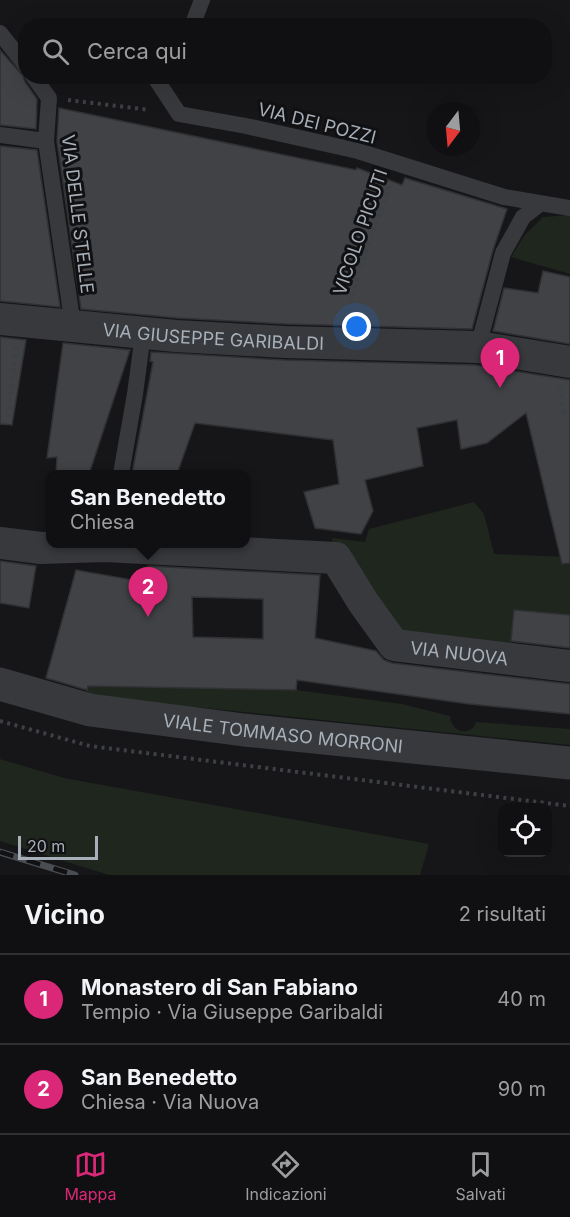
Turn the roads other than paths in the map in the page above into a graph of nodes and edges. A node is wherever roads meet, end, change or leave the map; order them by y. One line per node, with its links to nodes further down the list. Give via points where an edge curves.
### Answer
1 (202, 0): 2 (lane)
2 (195, 18)
3 (0, 33): 4 (lane)
4 (18, 56)
5 (39, 84): 10 (lane, VIA DELLE STELLE, via 49,98)
6 (159, 84): 8 (lane)
7 (170, 84): 8 (lane)
8 (166, 95): 11 (lane, VIA DEI POZZI, via 179,114 358,151 504,197)
9 (0, 135): 10 (lane)
10 (46, 141): 14 (lane, VIA DELLE STELLE)
11 (540, 204): 12 (lane, VIA DEI POZZI); 16 (lane, via 524,217 503,253)
12 (570, 208)
13 (9, 319): 14 (street, VIA GIUSEPPE GARIBALDI)
14 (73, 326): 15 (street, VIA GIUSEPPE GARIBALDI)
15 (143, 334): 16 (street, VIA GIUSEPPE GARIBALDI); 18 (lane)
16 (478, 347): 17 (street, VIA GIUSEPPE GARIBALDI)
17 (565, 374)
18 (122, 470)
19 (0, 543): 20 (street, VIA NUOVA)
20 (46, 548)
21 (159, 548): 22 (street, VIA NUOVA, via 336,558 394,645)
22 (570, 666)
23 (0, 684): 24 (street, VIALE TOMMASO MORRONI, via 90,710)
24 (570, 763)

